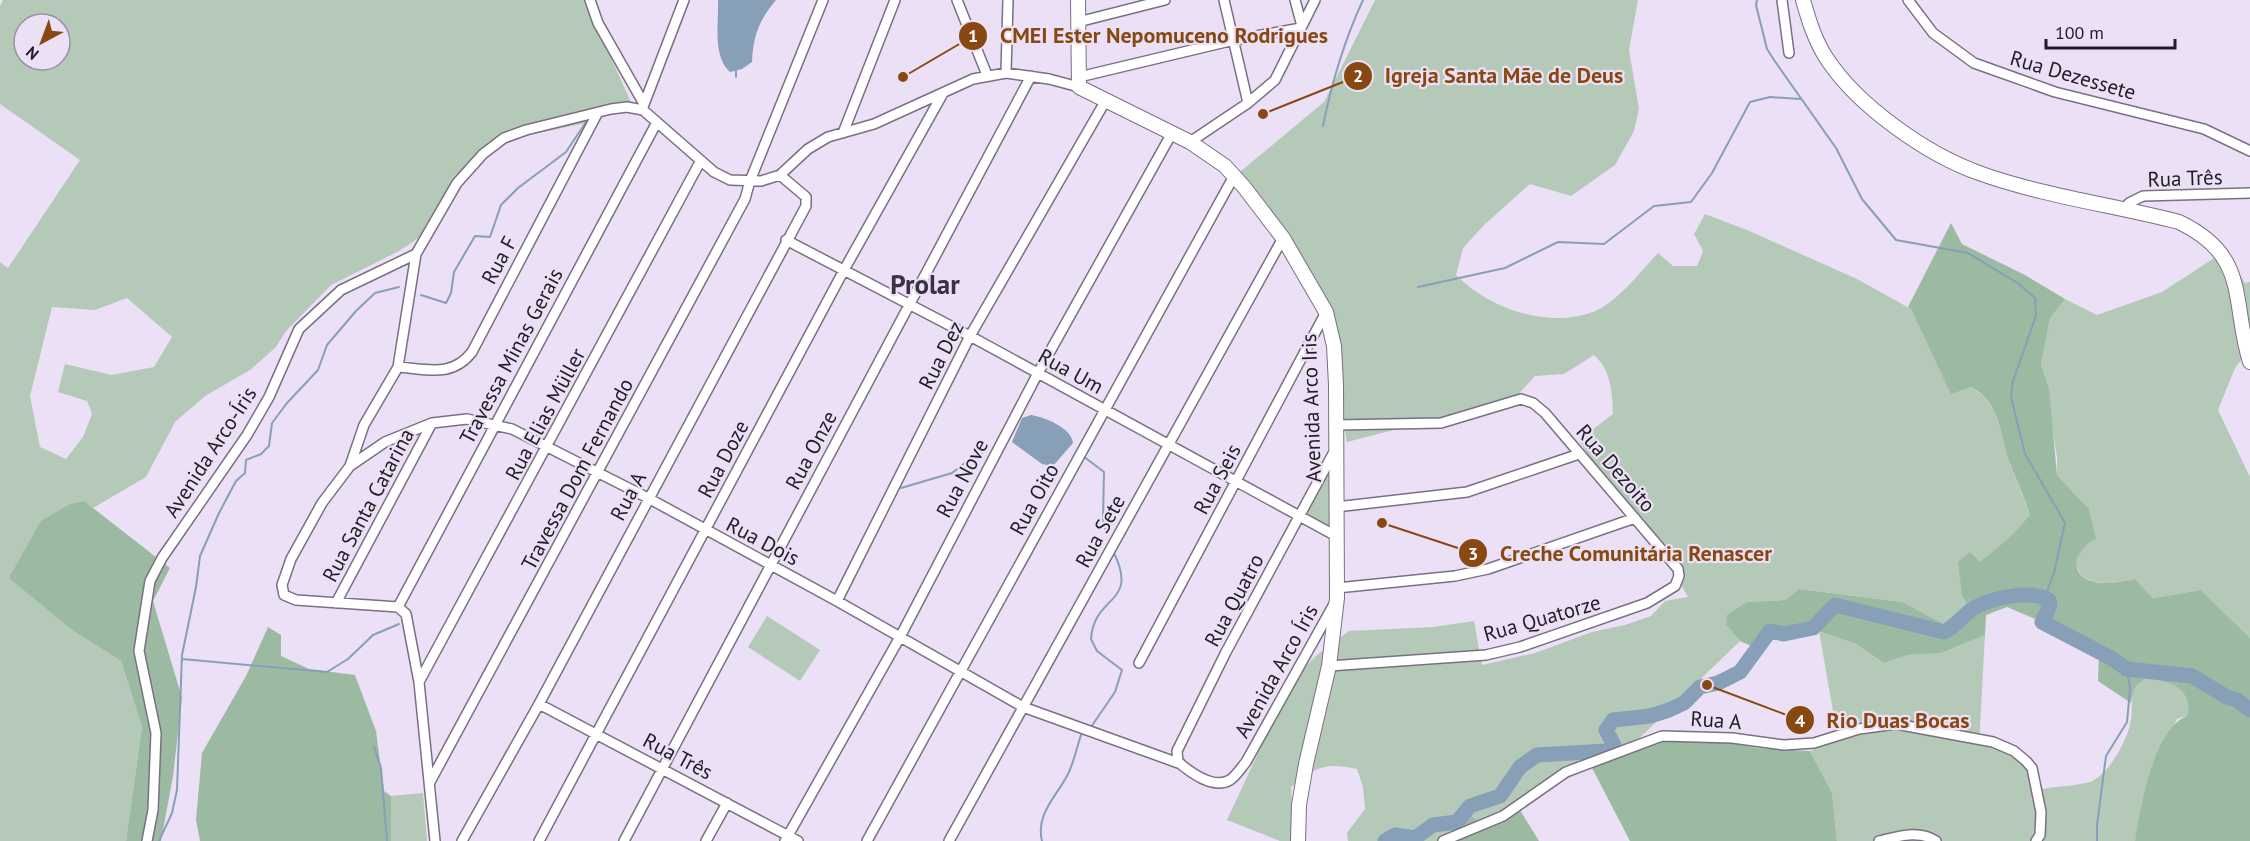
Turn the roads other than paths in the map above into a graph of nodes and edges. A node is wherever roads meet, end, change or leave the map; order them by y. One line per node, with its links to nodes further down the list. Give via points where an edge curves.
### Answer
1 (590, 0): 26 (street, via 598,23)
2 (684, 0): 26 (street)
3 (822, 0): 36 (street, Travessa Dom Fernando)
4 (896, 0): 29 (street)
5 (957, 0): 20 (street)
6 (1008, 0): 19 (street)
7 (1078, 0): 15 (street)
8 (1166, 0): 15 (street)
9 (1224, 0): 17 (street)
10 (1295, 0): 16 (street)
11 (1315, 0): 16 (street)
12 (1782, 0): 18 (street)
13 (1803, 0): 38 (street, via 1815,36 1839,76 1922,143 1966,168 1992,177)
14 (1908, 0): 32 (street, Rua Dezessete, via 1933,33 1974,63 2055,92 2204,129)
15 (1078, 22): 22 (street)
16 (1301, 27): 17 (street); 25 (street, via 1275,80)
17 (1234, 40): 22 (street); 25 (street)
18 (1789, 53)
19 (1006, 73): 20 (street, Avenida Arco Iris); 21 (street, Avenida Arco Iris)
20 (987, 75): 23 (street, Avenida Arco Iris)
21 (1031, 76): 22 (street, Avenida Arco Iris); 43 (street, Rua Onze)
22 (1079, 82): 24 (street, Avenida Arco Iris)
23 (942, 95): 29 (street, Avenida Arco Iris, via 865,128); 42 (street, Rua Doze)
24 (1106, 100): 30 (street, Avenida Arco Iris); 45 (street, Rua Dez)
25 (1248, 103): 31 (street)
26 (643, 107): 27 (street, via 620,107); 28 (street)
27 (597, 114): 41 (street, via 518,132 491,148 457,183); 47 (street, Rua F, via 469,357 453,368)
28 (657, 123): 33 (street); 51 (street, Travessa Minas Gerais)
29 (843, 133): 34 (street, Avenida Arco Iris, via 813,146)
30 (1172, 133): 31 (street, Avenida Arco Iris); 48 (street, Rua Nove)
31 (1190, 142): 35 (street, Avenida Arco Iris, via 1215,157)
32 (2250, 151)
33 (700, 162): 36 (street, via 730,180); 55 (street, Rua Elias Müller)
34 (780, 175): 36 (street, Avenida Arco Iris); 40 (street, Rua A, via 807,200)
35 (1234, 176): 39 (street, Avenida Arco Iris); 49 (street, Rua Oito)
36 (750, 181): 58 (street, Travessa Dom Fernando, via 745,200)
37 (2250, 193): 38 (street, Rua Três, via 2143,196)
38 (2125, 208): 46 (street, via 2192,228 2224,256 2238,289)
39 (1283, 238): 44 (street, Avenida Arco Iris); 53 (street, Rua Sete)
40 (786, 240): 42 (street, Rua Um); 60 (street, Rua A)
41 (416, 254): 47 (street); 85 (street, Avenida Arco-Íris, via 341,290 299,329 247,435 162,558 146,597 139,651 156,733)
42 (844, 270): 43 (street, Rua Um); 64 (street, Rua Doze)
43 (909, 304): 45 (street, Rua Um); 66 (street, Rua Onze)
44 (1326, 312): 52 (street, Avenida Arco Iris, via 1334,346); 59 (street, Rua Seis)
45 (970, 336): 48 (street, Rua Um); 69 (street, Rua Dez)
46 (2250, 362)
47 (398, 367): 57 (street, via 364,425)
48 (1038, 373): 49 (street, Rua Um); 72 (street, Rua Nove)
49 (1104, 410): 53 (street, Rua Um); 75 (street, Rua Oito)
50 (432, 423): 51 (street, Rua Dois, via 453,419); 57 (street, Rua Dois, via 385,442); 70 (street, Rua Santa Catarina)
51 (495, 424): 55 (street, Rua Dois); 71 (street, Travessa Minas Gerais)
52 (1337, 425): 54 (street, Avenida Arco Iris); 56 (street, Rua Dezoito, via 1441,423 1521,399 1545,413)
53 (1169, 445): 59 (street, Rua Um); 78 (street, Rua Sete)
54 (1337, 445): 61 (street, Avenida Arco Iris); 62 (street, Rua Quatro)
55 (548, 446): 58 (street, Rua Dois); 76 (street, Rua Elias Müller)
56 (1579, 454): 61 (street, via 1467,492); 63 (street, Rua Dezoito)
57 (350, 466): 70 (street, via 303,536 282,585 288,598)
58 (599, 472): 60 (street, Rua Dois); 82 (street, Travessa Dom Fernando)
59 (1236, 481): 62 (street, Rua Um); 73 (street, Rua Seis)
60 (648, 498): 64 (street, Rua Dois); 77 (street, Rua A)
61 (1336, 507): 65 (street, Avenida Arco Iris)
62 (1299, 516): 65 (street, Rua Um); 80 (street, Rua Quatro, via 1177,751)
63 (1635, 518): 67 (street, Rua Dezoito); 68 (street, via 1488,569)
64 (705, 531): 66 (street, Rua Dois); 79 (street, Rua Doze)
65 (1336, 536): 68 (street, Avenida Arco Iris)
66 (770, 565): 69 (street, Rua Dois); 81 (street, Rua Onze)
67 (1680, 576): 74 (street, Rua Quatorze, via 1675,586 1647,603 1512,650)
68 (1337, 593): 74 (street, Avenida Arco Iris); 80 (street, Avenida Arco Íris, via 1246,762 1233,779 1224,783 1206,780)
69 (837, 601): 72 (street, Rua Dois)
70 (336, 603): 71 (street)
71 (398, 607): 76 (street, via 409,620)
72 (900, 638): 75 (street, Rua Dois); 84 (street, Rua Nove)
73 (1139, 663)
74 (1329, 666): 94 (street, Avenida Arco Iris, via 1306,764)
75 (959, 670): 78 (street, Rua Dois); 92 (street, Rua Oito)
76 (419, 682): 82 (street)
77 (539, 704): 79 (street, Rua Três); 87 (street, Rua A)
78 (1023, 707): 80 (street, Rua Dois); 93 (street, Rua Sete)
79 (596, 734): 81 (street, Rua Três); 88 (street, Rua Doze)
80 (1181, 764)
81 (662, 767): 83 (street, Rua Três); 89 (street, Rua Onze)
82 (430, 782): 86 (street)
83 (727, 803): 84 (street, Rua Três); 90 (street)
84 (787, 838): 91 (street, Rua Três)
85 (147, 841)
86 (435, 841)
87 (462, 841)
88 (538, 841)
89 (624, 841)
90 (706, 841)
91 (798, 841)
92 (867, 841)
93 (949, 841)
94 (1298, 841)
95 (1443, 841): 98 (street, Rua A, via 1503,816 1566,772 1662,736 1732,738 1784,745 1814,743 1859,729 1896,724 1993,742 2026,761 2032,768 2041,812)
96 (1879, 841): 97 (street, via 1912,834)
97 (1936, 841)
98 (2036, 841)

